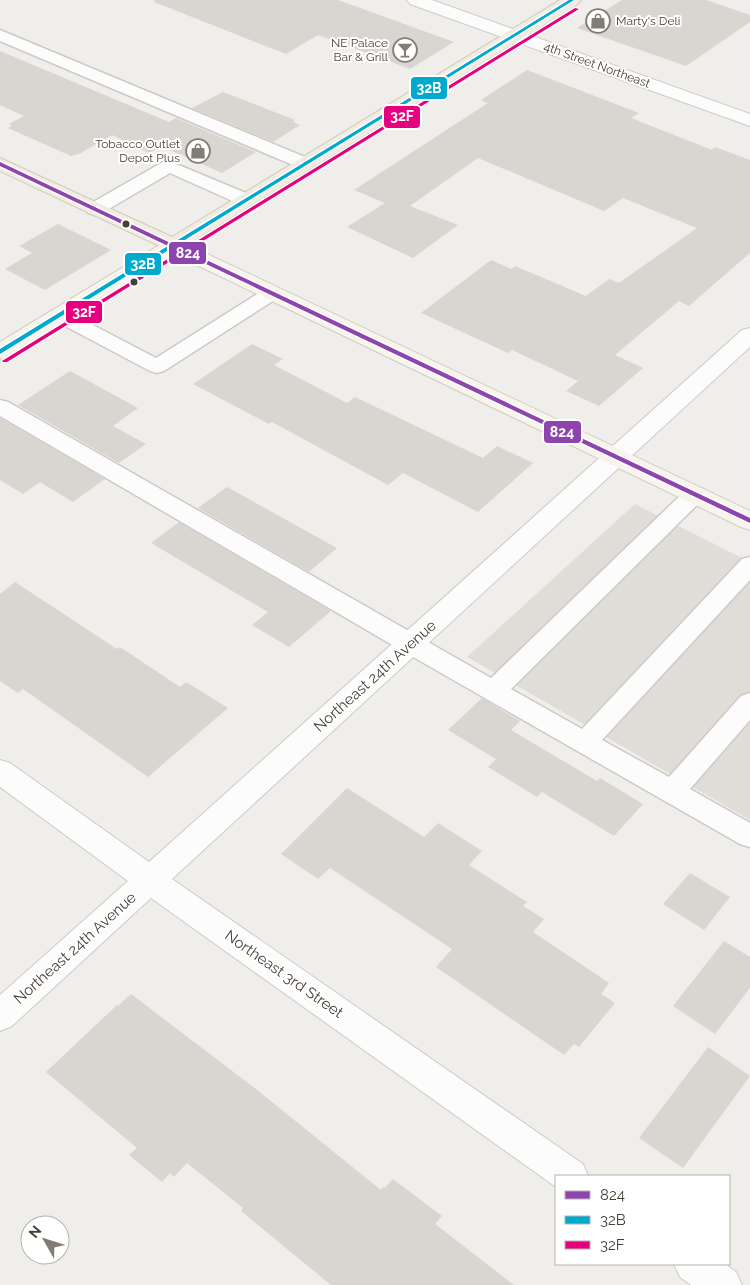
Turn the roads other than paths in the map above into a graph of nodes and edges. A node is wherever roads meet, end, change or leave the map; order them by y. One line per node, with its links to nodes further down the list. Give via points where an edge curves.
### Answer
1 (416, 0): 4 (street, 4th Street Northeast)
2 (572, 0): 4 (main road)
3 (0, 35): 7 (lane)
4 (515, 35): 5 (street, 4th Street Northeast); 7 (main road)
5 (750, 120)
6 (0, 164): 9 (main road)
7 (306, 164): 8 (main road)
8 (246, 200): 9 (lane, via 170,166); 10 (main road)
9 (95, 209): 10 (main road)
10 (173, 245): 11 (main road); 12 (main road)
11 (272, 293): 12 (lane, via 157,367); 16 (main road)
12 (59, 316): 14 (main road)
13 (750, 335): 16 (street, Northeast 24th Avenue)
14 (1, 350)
15 (0, 407): 20 (lane)
16 (615, 456): 17 (main road); 20 (street, Northeast 24th Avenue)
17 (696, 494): 18 (main road); 21 (lane)
18 (750, 521)
19 (750, 565): 23 (lane)
20 (410, 644): 21 (lane); 27 (street, Northeast 24th Avenue)
21 (494, 691): 23 (lane)
22 (750, 703): 25 (lane)
23 (584, 743): 25 (lane)
24 (0, 771): 27 (street, Northeast 3rd Street)
25 (672, 792): 26 (lane)
26 (750, 836)
27 (150, 880): 28 (street, Northeast 24th Avenue); 29 (street, Northeast 3rd Street)
28 (0, 1016)
29 (569, 1175)
30 (694, 1265): 31 (street)
31 (723, 1285)

